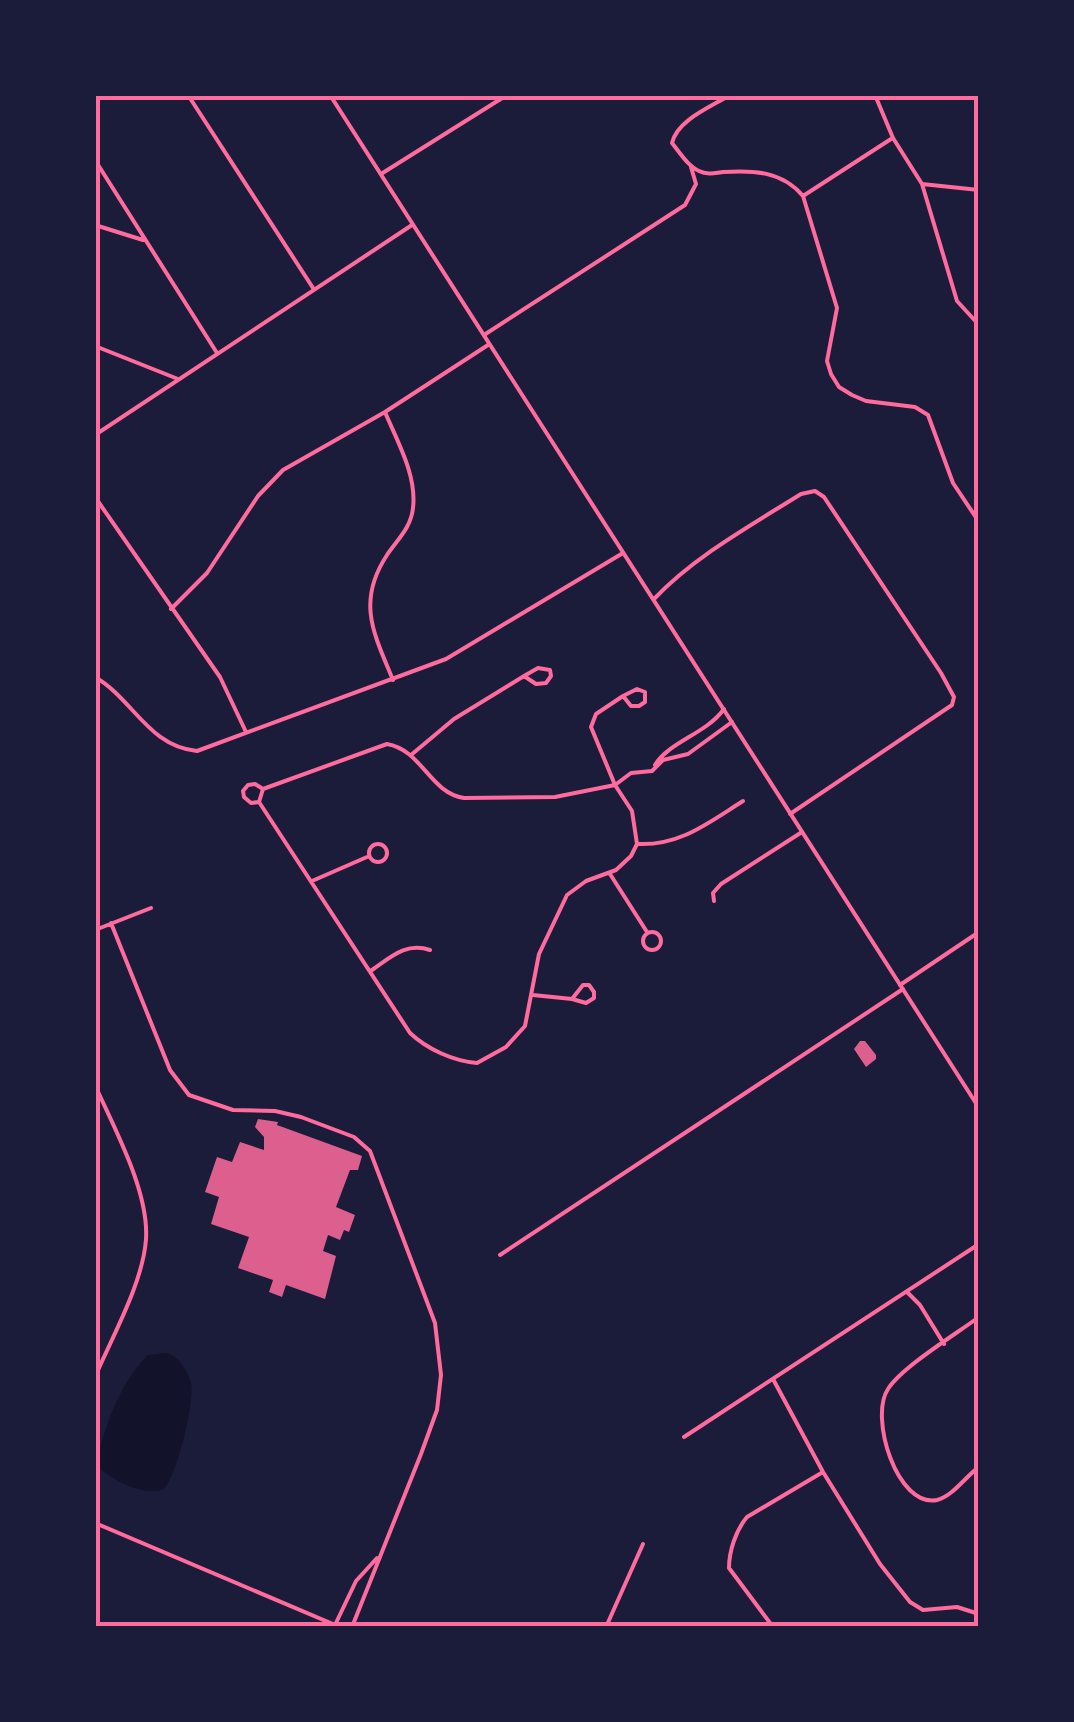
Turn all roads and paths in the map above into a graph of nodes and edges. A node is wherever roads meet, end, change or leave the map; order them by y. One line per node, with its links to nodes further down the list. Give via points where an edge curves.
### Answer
1 (188, 95): 16 (street)
2 (330, 95): 9 (street)
3 (508, 95): 9 (street)
4 (730, 95): 8 (street, via 674,134 672,142)
5 (876, 95): 6 (street)
6 (894, 138): 10 (street); 12 (street)
7 (95, 160): 15 (street)
8 (689, 163): 12 (street, via 709,174 770,174); 18 (street, via 696,184 685,205)
9 (381, 174): 13 (street)
10 (922, 184): 11 (street); 17 (street, via 957,301)
11 (979, 190)
12 (803, 196): 26 (street, via 837,308 826,361 831,374 852,395 915,407 928,416 953,483)
13 (413, 224): 16 (street); 18 (street)
14 (95, 225): 15 (street)
15 (146, 241): 21 (street)
16 (313, 289): 21 (street)
17 (979, 325)
18 (484, 335): 19 (street)
19 (490, 344): 23 (street); 27 (street)
20 (95, 346): 22 (street)
21 (217, 353): 22 (street)
22 (178, 379): 24 (street)
23 (386, 412): 29 (street, via 274,478 218,559); 32 (street, via 414,502 368,598)
24 (95, 435)
25 (95, 497): 29 (street)
26 (979, 522)
27 (624, 553): 28 (street); 32 (street, via 446,659)
28 (653, 599): 34 (street); 43 (street, via 674,578 811,490 824,496 955,700)
29 (171, 609): 36 (street, via 220,678)
30 (524, 676): 30 (street, via 545,667 551,676 539,685); 37 (street)
31 (95, 677): 36 (street, via 172,746 196,751)
32 (392, 680): 36 (street)
33 (623, 696): 33 (street, via 638,688 646,699 635,706); 39 (street, via 596,714 591,727)
34 (724, 709): 35 (street); 38 (street, via 713,724 661,756)
35 (732, 722): 38 (street); 43 (street)
36 (247, 733)
37 (411, 755): 39 (street, via 457,798 556,796); 40 (street, via 382,745)
38 (652, 771): 39 (street, via 630,773)
39 (615, 785): 45 (street, via 632,811)
40 (263, 789): 42 (street); 42 (street, via 251,784 243,791 246,800)
41 (742, 801): 45 (street, via 690,836)
42 (259, 802): 48 (street)
43 (790, 814): 44 (street)
44 (802, 832): 49 (street, via 720,884); 57 (street)
45 (637, 844): 47 (street)
46 (367, 857): 48 (street)
47 (610, 874): 53 (street); 58 (street, via 567,895 539,954)
48 (312, 881): 56 (street)
49 (714, 901)
50 (152, 908): 51 (street)
51 (111, 924): 52 (street); 74 (street, via 184,1091 215,1106 312,1121 354,1137 373,1156 435,1323 442,1362 437,1410)
52 (95, 930)
53 (647, 932)
54 (979, 932): 57 (street)
55 (430, 950): 56 (street, via 408,947)
56 (370, 971): 58 (street, via 416,1038 468,1062 487,1059 513,1040 525,1026)
57 (901, 986): 61 (street); 63 (street)
58 (533, 995): 59 (street)
59 (572, 999): 59 (street, via 583,985 594,989 589,1002)
60 (96, 1089): 67 (street, via 138,1188 146,1230 142,1264)
61 (979, 1108)
62 (979, 1244): 64 (street)
63 (500, 1255)
64 (908, 1293): 66 (street); 68 (street)
65 (979, 1317): 66 (street)
66 (944, 1344): 70 (street, via 889,1387 880,1408 882,1434 910,1490 924,1499 942,1498)
67 (95, 1378)
68 (772, 1378): 69 (street); 71 (street)
69 (684, 1437)
70 (979, 1466)
71 (823, 1472): 75 (street, via 910,1602 923,1610 957,1607); 79 (street, via 747,1517 729,1558 729,1568)
72 (95, 1524): 76 (street)
73 (644, 1544): 78 (street)
74 (380, 1555): 76 (street, via 356,1581); 77 (street)
75 (979, 1614)
76 (338, 1626)
77 (352, 1627)
78 (606, 1627)
79 (773, 1627)

